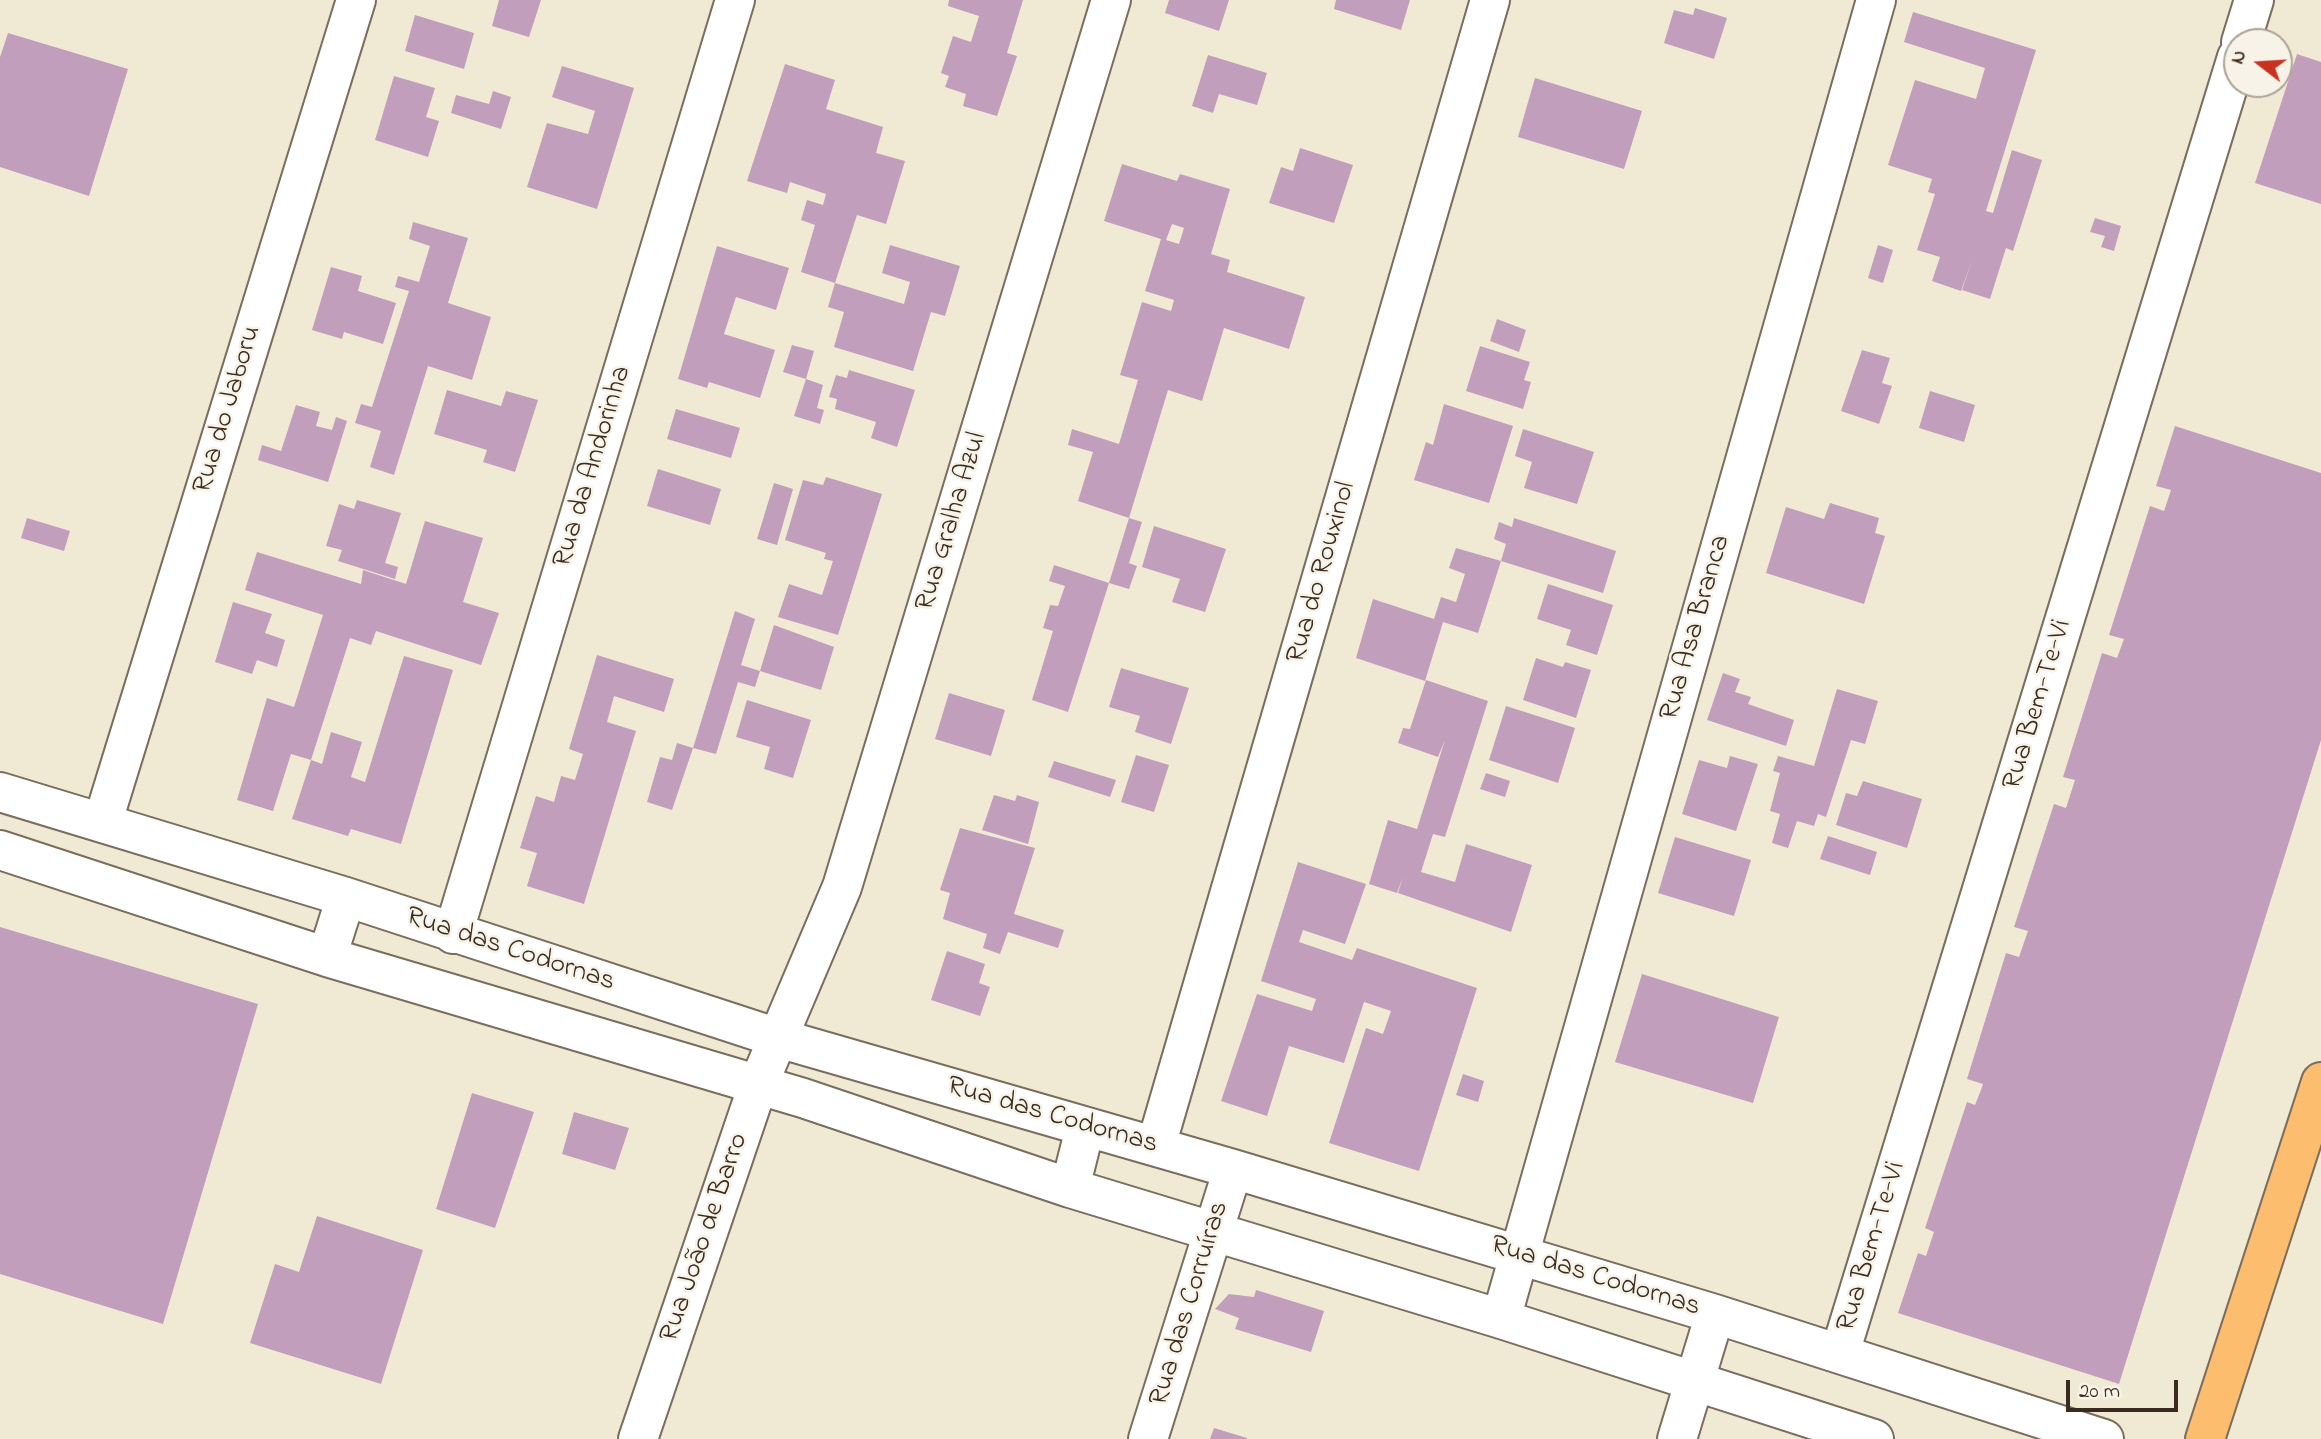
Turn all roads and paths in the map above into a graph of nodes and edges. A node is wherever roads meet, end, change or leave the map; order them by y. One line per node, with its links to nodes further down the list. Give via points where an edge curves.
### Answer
1 (356, 0): 10 (street, Rua do Jaboru)
2 (735, 0): 13 (street, Rua da Andorinha)
3 (1111, 0): 15 (street, Rua Gralha Azul, via 842,887)
4 (1490, 0): 19 (street, Rua do Rouxinol)
5 (1876, 0): 23 (street, Rua Asa Branca)
6 (2254, 0): 7 (street)
7 (2245, 28)
8 (2224, 98): 26 (street, Rua Bem-Te-Vi)
9 (0, 792): 10 (street, Rua das Codornas)
10 (103, 821): 12 (street, Rua das Codornas)
11 (0, 850): 14 (street, Rua das Codornas)
12 (346, 897): 13 (street, Rua das Codornas); 14 (street)
13 (453, 934): 15 (street, Rua das Codornas)
14 (327, 957): 17 (street, Rua das Codornas)
15 (778, 1038): 17 (street, Rua João de Barro); 18 (street, Rua das Codornas)
16 (2321, 1082): 33 (main road)
17 (758, 1085): 21 (street, Rua das Codornas); 28 (street, Rua João de Barro)
18 (1085, 1128): 19 (street, Rua das Codornas); 21 (street)
19 (1156, 1146): 20 (street, Rua das Codornas)
20 (1233, 1169): 22 (street, Rua das Corruíras); 23 (street, Rua das Codornas)
21 (1070, 1188): 22 (street, Rua das Codornas)
22 (1214, 1230): 25 (street, Rua das Codornas); 29 (street, Rua das Corruíras)
23 (1519, 1256): 24 (street, Rua das Codornas); 25 (street, Rua Asa Branca)
24 (1715, 1314): 26 (street, Rua das Codornas); 27 (street)
25 (1501, 1319): 27 (street, Rua das Codornas)
26 (1840, 1353): 32 (street, Rua das Codornas)
27 (1694, 1382): 30 (street); 31 (street, Rua das Codornas)
28 (638, 1439)
29 (1148, 1439)
30 (1676, 1439)
31 (1874, 1439)
32 (2104, 1439)
33 (2206, 1439)

